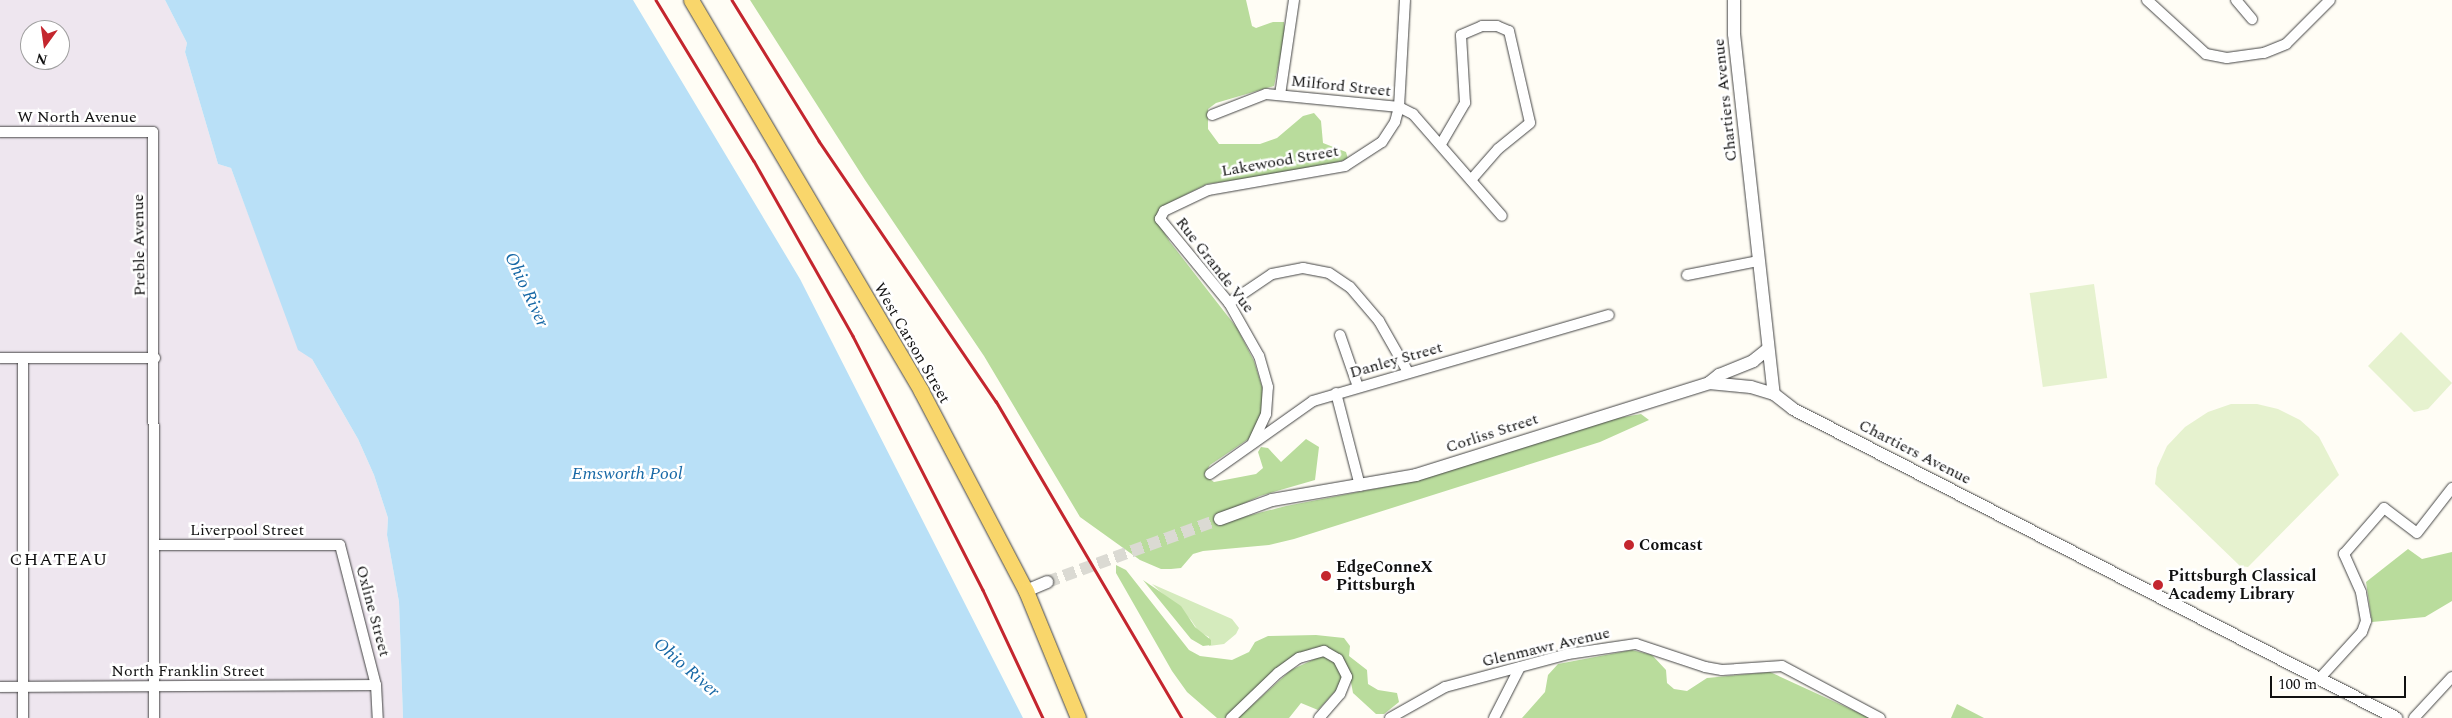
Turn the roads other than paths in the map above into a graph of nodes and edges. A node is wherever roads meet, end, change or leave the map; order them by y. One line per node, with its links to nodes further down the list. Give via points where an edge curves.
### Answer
1 (691, 0): 40 (main road, West Carson Street, via 921,391)
2 (1294, 0): 9 (street)
3 (1405, 0): 10 (street, Lakewood Street)
4 (1734, 0): 18 (street, Chartiers Avenue, via 1734,34)
5 (2147, 0): 7 (street, via 2206,54 2227,58 2264,53 2286,44)
6 (2236, 0): 8 (street)
7 (2327, 1)
8 (2252, 19)
9 (1280, 95): 10 (street, Milford Street); 11 (street, Milford Street, via 1266,94)
10 (1399, 107): 14 (street, via 1413,114); 17 (street, Lakewood Street, via 1395,122 1382,142 1345,166 1208,190 1164,211)
11 (1212, 115)
12 (0, 132): 13 (street, W North Avenue)
13 (153, 132): 26 (street, Preble Avenue)
14 (1441, 144): 15 (street); 15 (street, via 1465,103 1461,35 1482,26 1508,30 1530,123 1498,149)
15 (1471, 180): 16 (street)
16 (1502, 216)
17 (1160, 219): 20 (street, Rue Grande Vue)
18 (1758, 261): 19 (street); 23 (street, Chartiers Avenue)
19 (1687, 275)
20 (1229, 303): 27 (street, via 1272,274 1303,268 1321,271 1339,278 1360,297 1393,340); 32 (street, Rue Grande Vue, via 1259,356 1268,387 1266,414)
21 (1609, 315): 27 (street, Danley Street)
22 (1340, 334): 29 (street)
23 (1768, 349): 28 (street, via 1753,362 1719,375); 31 (street, Chartiers Avenue)
24 (0, 358): 25 (street)
25 (23, 358): 26 (street); 45 (street)
26 (155, 358): 37 (street, Preble Avenue)
27 (1408, 372): 29 (street, Danley Street)
28 (1709, 383): 31 (street, Corliss Street, via 1751,387); 34 (street, Corliss Street, via 1416,475)
29 (1358, 387): 30 (street, Danley Street)
30 (1336, 393): 32 (street, Danley Street, via 1313,401); 34 (street)
31 (1774, 394): 43 (street, Chartiers Avenue, via 1793,408)
32 (1253, 442): 33 (street, Danley Street)
33 (1210, 474)
34 (1360, 486): 36 (street, Corliss Street, via 1272,500)
35 (2452, 488): 43 (street, via 2417,533 2384,508 2344,554 2361,592 2366,620 2362,632)
36 (1220, 519)
37 (155, 545): 38 (street, Liverpool Street); 46 (street, Preble Avenue)
38 (340, 546): 44 (street, Oxline Street)
39 (1047, 582): 40 (street)
40 (1026, 591): 51 (main road, West Carson Street)
41 (1520, 667): 54 (street, Glenmawr Avenue, via 1445,687); 55 (street); 56 (street, Glenmawr Avenue, via 1613,646 1647,645 1705,668 1782,666)
42 (2452, 677): 58 (street)
43 (2320, 678): 57 (street, Chartiers Avenue)
44 (376, 685): 46 (street, North Franklin Street); 50 (street, Oxline Street)
45 (22, 686): 46 (street, North Franklin Street); 47 (street, North Franklin Street); 48 (street)
46 (154, 686): 49 (street, Preble Avenue)
47 (0, 687)
48 (22, 718)
49 (154, 718)
50 (378, 718)
51 (1078, 718)
52 (1231, 718): 53 (street, via 1278,673 1299,658 1324,651 1338,659 1347,677 1340,694)
53 (1319, 718)
54 (1390, 718)
55 (1494, 718)
56 (1880, 718)
57 (2396, 718)
58 (2414, 718)

